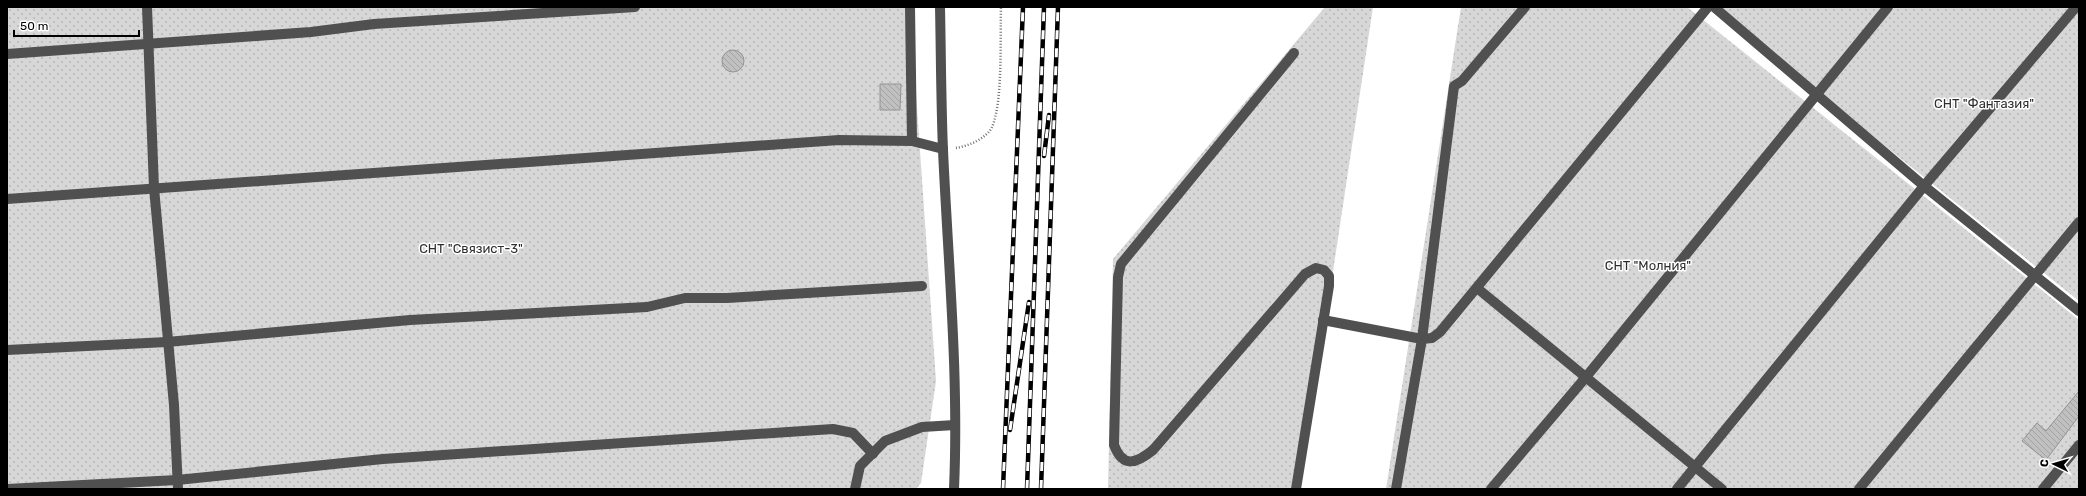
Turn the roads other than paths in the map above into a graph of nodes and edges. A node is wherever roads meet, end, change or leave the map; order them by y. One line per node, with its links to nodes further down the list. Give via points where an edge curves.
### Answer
1 (147, 7): 10 (street)
2 (635, 7): 10 (street, via 374,24 311,32)
3 (910, 7): 14 (street)
4 (940, 7): 15 (street)
5 (1525, 7): 25 (street, via 1462,81 1454,86)
6 (1708, 7): 22 (street)
7 (1714, 7): 13 (street)
8 (1888, 7): 13 (street)
9 (2076, 7): 16 (street)
10 (149, 43): 12 (street); 17 (street)
11 (1294, 53): 24 (street, via 1121,264 1118,277 1114,445 1118,456 1128,462 1139,461 1153,450 1306,274 1316,268 1324,270 1329,276)
12 (7, 54)
13 (1817, 93): 16 (street); 28 (street)
14 (912, 141): 15 (street); 17 (street, via 839,140)
15 (943, 149): 29 (street)
16 (1924, 186): 20 (street); 32 (street)
17 (154, 188): 18 (street); 26 (street)
18 (7, 199)
19 (2079, 222): 20 (street)
20 (2034, 276): 23 (street); 42 (street)
21 (922, 286): 26 (street, via 727,298 685,298 647,307 410,320)
22 (1477, 288): 25 (street, via 1440,332 1432,338); 28 (street)
23 (2079, 311)
24 (1323, 320): 25 (street); 37 (street)
25 (1422, 340): 38 (street)
26 (167, 342): 27 (street); 33 (street, via 174,405)
27 (7, 350)
28 (1586, 377): 32 (street); 39 (street)
29 (955, 425): 31 (street, via 922,427 885,441); 36 (street)
30 (2079, 446): 43 (street)
31 (873, 454): 33 (street, via 853,433 833,429 383,459); 35 (street, via 860,466)
32 (1695, 467): 40 (street); 41 (street)
33 (177, 485): 34 (street)
34 (7, 489)
35 (855, 489)
36 (954, 489)
37 (1296, 489)
38 (1396, 489)
39 (1491, 489)
40 (1677, 489)
41 (1722, 489)
42 (1859, 489)
43 (2043, 489)

